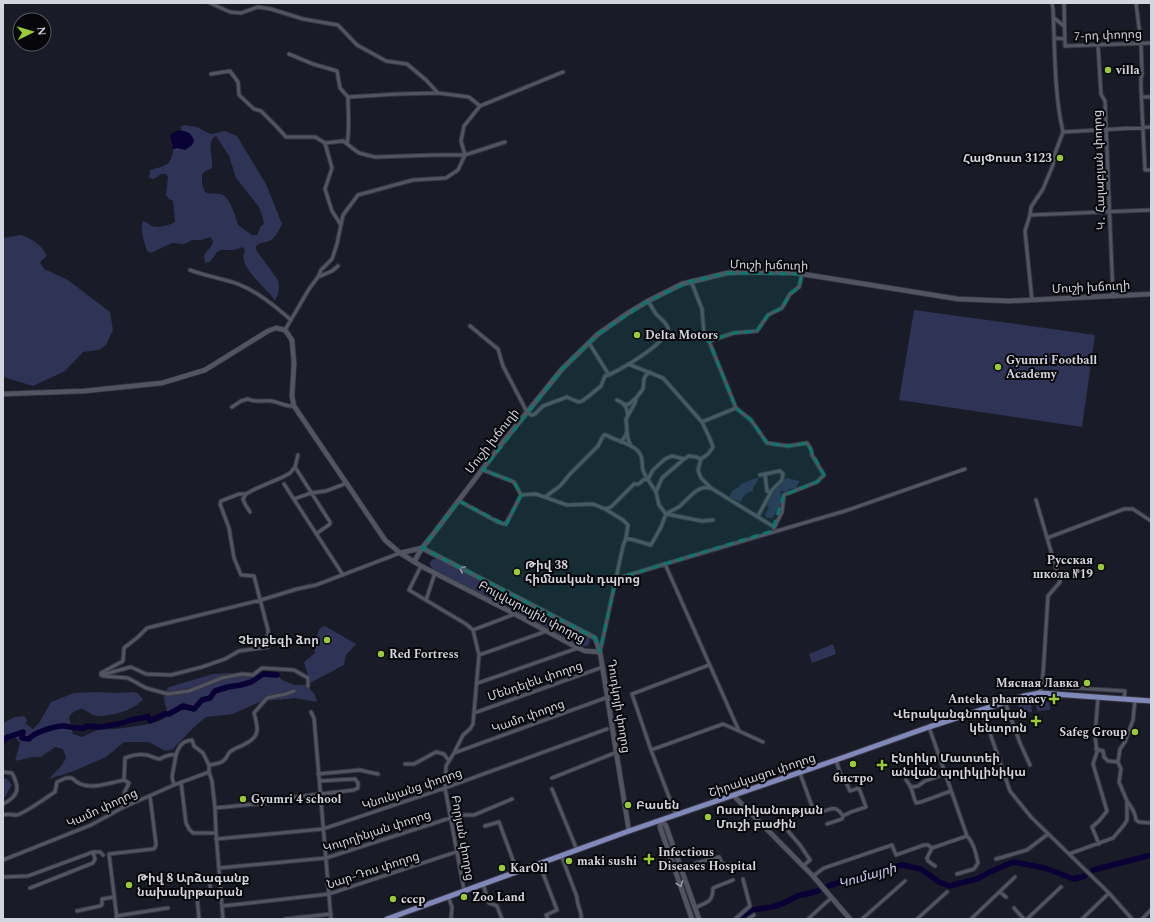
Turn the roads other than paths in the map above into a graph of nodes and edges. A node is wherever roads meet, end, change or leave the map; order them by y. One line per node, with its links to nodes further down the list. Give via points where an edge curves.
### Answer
1 (210, 3): 15 (street, via 230,12 241,13 258,7 303,20 338,25 357,45 386,61 407,64)
2 (1052, 3): 5 (street)
3 (1064, 3): 6 (street)
4 (1136, 3): 9 (street)
5 (1054, 18): 6 (street); 7 (street)
6 (1064, 26): 8 (street)
7 (1054, 38): 8 (street); 23 (street)
8 (1065, 39): 11 (street, 7-րդ փողոց, via 1065,46)
9 (1141, 43): 10 (street, 7-րդ փողոց); 11 (street, 7-րդ փողոց); 18 (street)
10 (1151, 43)
11 (1098, 45): 22 (street, Կ․ Հալաբյան փողոց)
12 (289, 54): 16 (street, via 337,71 340,88)
13 (563, 72): 19 (street)
14 (211, 74): 25 (street, via 230,71 238,82 239,95 254,109 261,111 286,137 315,137)
15 (438, 93): 16 (street); 19 (street, via 469,97)
16 (348, 97): 26 (street)
17 (1151, 97): 18 (street)
18 (1141, 98): 21 (street)
19 (480, 106): 27 (street, via 464,126 461,141)
20 (1151, 127): 21 (street)
21 (1142, 128): 22 (street); 28 (street, via 1145,170)
22 (1106, 130): 23 (street); 30 (street, Կ․ Հալաբյան փողոց)
23 (1063, 132): 31 (street, via 1055,152 1054,165 1031,207)
24 (505, 142): 27 (street)
25 (325, 143): 26 (street, via 342,141); 32 (street, via 332,168 325,189 332,211)
26 (347, 144): 27 (street, via 359,153 375,157)
27 (465, 155): 32 (street, via 458,170 446,178 413,180 358,195 343,215)
28 (1151, 170)
29 (1151, 210): 30 (street)
30 (1110, 212): 31 (street); 39 (street, Կ․ Հալաբյան փողոց)
31 (1030, 215): 40 (street, via 1025,231)
32 (341, 226): 36 (street, via 332,259)
33 (338, 266): 36 (street)
34 (190, 270): 42 (street, via 238,284 259,294)
35 (802, 274): 37 (street, Մուշի խճուղի, via 727,273); 40 (street, Մուշի խճուղի, via 958,299); 45 (street, via 799,287 790,294 782,308 768,315 758,332 734,333)
36 (318, 277): 42 (street)
37 (691, 281): 41 (street, Մուշի խճուղի); 45 (street, via 702,309 704,334)
38 (1151, 294): 39 (street, Մուշի խճուղի)
39 (1113, 296): 40 (street, Մուշի խճուղի)
40 (1032, 300)
41 (648, 301): 46 (street, Մուշի խճուղի); 47 (street, via 666,325 667,333 652,349)
42 (291, 320): 44 (street)
43 (470, 326): 57 (street, via 498,348 503,366)
44 (285, 330): 50 (street, via 276,328 268,331 205,370 162,383 84,391); 54 (street, via 292,340)
45 (709, 341): 56 (street)
46 (588, 342): 49 (street); 57 (street, Մուշի խճուղի)
47 (628, 364): 48 (street); 49 (street)
48 (650, 372): 51 (street, via 646,375 643,388); 59 (street, via 663,378)
49 (609, 375): 57 (street, via 601,386 582,401 567,397 543,406 535,414)
50 (3, 394)
51 (636, 398): 53 (street, via 629,404); 58 (street)
52 (617, 400): 53 (street)
53 (623, 404): 58 (street)
54 (294, 406): 55 (street, via 248,399); 72 (street, Բուլվարային փողոց)
55 (232, 407)
56 (736, 408): 59 (street); 90 (street, via 751,420 768,443 788,446 807,443 824,475 817,482 784,496 782,512)
57 (527, 412): 68 (street, Մուշի խճուղի)
58 (628, 415): 60 (street)
59 (702, 422): 65 (street, via 713,446)
60 (627, 431): 61 (street); 62 (street)
61 (621, 442): 62 (street); 80 (street, via 604,435 598,446 560,486)
62 (632, 447): 71 (street, via 642,456 643,471)
63 (298, 455): 66 (street)
64 (684, 459): 65 (street, via 689,456); 71 (street, via 672,456 665,459 653,470); 75 (street, via 662,478)
65 (701, 459): 74 (street, via 698,470 701,478)
66 (295, 467): 76 (street); 77 (street, via 283,477)
67 (965, 469): 90 (street, via 848,510)
68 (482, 470): 79 (street, via 514,482); 83 (street, Մուշի խճուղի)
69 (765, 474): 70 (street); 78 (street, via 767,491); 78 (street, via 780,471 783,474 782,480)
70 (760, 475)
71 (648, 479): 75 (street); 84 (street, via 634,484 611,507)
72 (347, 483): 76 (street, via 326,491); 95 (street, Բուլվարային փողոց, via 385,540)
73 (284, 484): 81 (street)
74 (711, 488): 86 (street, via 700,488 679,507); 87 (street)
75 (656, 492): 86 (street, via 659,505)
76 (311, 493): 81 (street); 91 (street, via 330,522)
77 (246, 494): 85 (street, via 245,504); 102 (street, via 232,496 220,504 229,528 234,558 242,575 254,576)
78 (770, 494): 87 (street)
79 (521, 495): 80 (street, via 536,494); 83 (street, via 504,524)
80 (545, 497): 84 (street, via 567,505 593,504)
81 (294, 499): 91 (street)
82 (1036, 500): 93 (street)
83 (459, 501): 94 (street, Մուշի խճուղի)
84 (605, 508): 92 (street, via 628,524)
85 (250, 512)
86 (666, 514): 88 (street, via 702,521); 92 (street, via 651,545)
87 (758, 516): 90 (street)
88 (713, 520)
89 (1151, 521): 93 (street, via 1133,509 1124,509)
90 (773, 529): 97 (street)
91 (316, 534): 100 (street)
92 (626, 538): 101 (street, Դուդկոյի փողոց)
93 (1047, 538): 115 (street, via 1060,582 1048,596)
94 (422, 548): 95 (street); 96 (street, Մուշի խճուղի); 108 (street, Բուլվարային փողոց, one-way to 94, via 595,638)
95 (400, 553): 96 (street, Բուլվարային փողոց); 100 (street)
96 (414, 562): 98 (street, Բուլվարային փողոց)
97 (665, 564): 101 (street); 110 (street)
98 (421, 566): 99 (street, Բուլվարային փողոց); 103 (street, via 409,590)
99 (435, 573): 103 (street); 104 (street, Բուլվարային փողոց)
100 (343, 575): 102 (street)
101 (616, 579): 108 (street, Դուդկոյի փողոց)
102 (261, 600): 112 (street, via 147,628 124,648 123,661); 112 (street, via 268,630 268,648 239,651 225,659 171,675 146,674 131,667)
103 (426, 600): 105 (street)
104 (515, 614): 105 (street); 106 (street, Բուլվարային փողոց)
105 (473, 630): 109 (street, Բորյան փողոց)
106 (547, 631): 107 (street, Բուլվարային փողոց); 109 (street)
107 (578, 648): 108 (street, Բուլվարային փողոց); 113 (street)
108 (600, 652): 111 (street, Դուդկոյի փողոց)
109 (479, 655): 113 (street, Բորյան փողոց)
110 (709, 665): 129 (street); 132 (street, via 632,694)
111 (603, 667): 118 (street, Դուդկոյի փողոց); 126 (street, Մենդելեև փողոց)
112 (101, 674): 114 (street, via 128,678 146,688 168,694 189,691 222,678 242,674 253,675 262,668 294,670 308,678)
113 (478, 683): 126 (street, Բորյան փողոց)
114 (308, 686)
115 (1042, 686): 117 (street); 120 (street, via 1125,691)
116 (294, 691): 140 (street, via 267,698 254,713 258,732 255,737 229,752 221,763)
117 (1040, 693): 119 (main road, Շիրակացու փողոց); 123 (main road, Շիրակացու փողոց)
118 (608, 697): 133 (street, Դուդկոյի փողոց); 134 (street, Կամո փողոց)
119 (1098, 697): 120 (main road, Շիրակացու փողոց); 131 (street)
120 (1124, 699): 121 (main road, Շիրակացու փողոց)
121 (1135, 700): 122 (main road, Շիրակացու փողոց); 138 (street, via 1133,720 1120,749)
122 (1151, 701)
123 (1005, 702): 124 (main road, Շիրակացու փողոց); 141 (street)
124 (982, 710): 127 (main road, Շիրակացու փողոց); 178 (street, via 1010,791)
125 (311, 712): 145 (street, via 314,718)
126 (474, 713): 134 (street, Բորյան փողոց, via 473,724 463,735)
127 (929, 727): 136 (main road, Շիրակացու փողոց); 147 (street)
128 (607, 729): 155 (street, Կնունյանց փողոց)
129 (739, 731): 130 (street); 132 (street, via 723,724)
130 (762, 742)
131 (1096, 749): 138 (street, via 1103,751 1104,757 1108,760); 181 (street, via 1093,764 1107,811 1092,827)
132 (651, 750): 167 (street)
133 (617, 752): 148 (street); 175 (street, Դուդկոյի փողոց)
134 (454, 753): 137 (street, Բորյան փողոց)
135 (176, 755): 140 (street, via 181,743 192,740 194,746 203,752); 149 (street, via 171,754 160,759 140,754 125,758); 153 (street, via 172,777)
136 (836, 760): 144 (main road, Շիրակացու փողոց); 168 (street, via 842,779 850,791 859,788 866,807)
137 (449, 761): 139 (street, via 444,754 436,752 414,764); 155 (street, Բորյան փողոց, via 446,766)
138 (1118, 762): 162 (street, via 1121,769 1119,782)
139 (405, 764)
140 (209, 765): 143 (street)
141 (1030, 765)
142 (3, 772): 163 (street, via 12,773 17,786 15,794)
143 (208, 772): 152 (street, Կամո փողոց); 165 (street)
144 (800, 773): 159 (main road, Շիրակացու փողոց); 168 (street, via 814,812 838,808)
145 (318, 774): 146 (street, via 360,770); 151 (street)
146 (378, 774)
147 (945, 774): 154 (street); 157 (street)
148 (552, 778)
149 (124, 780): 164 (street, via 129,782 123,796); 166 (street, via 93,787 66,778 57,782 55,792 23,813)
150 (906, 780): 154 (street)
151 (319, 781): 158 (street); 158 (street, via 356,778 358,783 358,788 354,790)
152 (181, 782): 153 (street, Կամո փողոց); 177 (street, via 189,829 193,833)
153 (174, 785): 160 (street, Կամո փողոց)
154 (912, 787): 157 (street, via 916,803)
155 (445, 788): 169 (street, Բորյան փողոց); 174 (street, Կնունյանց փողոց)
156 (552, 789): 183 (street)
157 (951, 791): 179 (street)
158 (320, 794): 165 (street, via 278,799 276,802); 174 (street)
159 (733, 795): 167 (main road, Շիրակացու փողոց); 198 (street)
160 (150, 796): 164 (street, Կամո փողոց); 186 (street, via 155,848)
161 (512, 799): 169 (street, Կուրղինյան փողոց, via 474,815)
162 (1127, 801): 171 (street, via 1133,808 1136,820); 181 (street, via 1128,817 1124,826 1113,838)
163 (3, 804)
164 (122, 808): 193 (street, Կամո փողոց, via 92,825)
165 (216, 808): 177 (street)
166 (3, 815)
167 (676, 815): 170 (main road, Շիրակացու փողոց)
168 (844, 816): 172 (street)
169 (450, 818): 185 (street, Բորյան փողոց); 190 (street, Կուրղինյան փողոց)
170 (661, 820): 175 (main road, Շիրակացու փողոց); 194 (street, via 666,826); 195 (street, via 660,827)
171 (1151, 823)
172 (827, 824)
173 (485, 826): 202 (street, via 498,822)
174 (323, 829): 180 (street, Կնունյանց փողոց); 190 (street)
175 (629, 831): 183 (main road, Շիրակացու փողոց)
176 (788, 831): 198 (street, via 810,860)
177 (216, 833): 180 (street)
178 (1048, 834): 187 (street); 192 (street, via 1027,850)
179 (967, 836): 182 (street); 203 (street, via 974,846 978,863 974,869)
180 (216, 839): 200 (street)
181 (1099, 844): 187 (street)
182 (932, 848): 199 (street, via 927,858); 204 (street, via 924,845 896,855 892,845 824,868)
183 (577, 850): 189 (main road, Շիրակացու փողոց)
184 (93, 852): 188 (street, via 100,852); 191 (street); 205 (street, via 28,876)
185 (456, 852): 214 (street, Բորյան փողոց); 220 (street, Նար-Դոս փողոց)
186 (109, 854): 188 (street); 222 (street)
187 (1069, 854): 217 (street)
188 (103, 855): 191 (street)
189 (562, 855): 196 (main road, Շիրակացու փողոց); 242 (street, via 577,897)
190 (326, 858): 200 (street, Կուրղինյան փողոց); 220 (street)
191 (95, 859): 213 (street, via 93,863)
192 (996, 859)
193 (3, 860)
194 (678, 860): 195 (street); 201 (street)
195 (672, 862): 243 (street, one-way to 243)
196 (539, 863): 202 (main road, Շիրակացու փողոց); 241 (street, via 557,910 546,914)
197 (730, 864): 201 (street, via 722,863 719,857)
198 (803, 866): 204 (street)
199 (936, 866)
200 (219, 868): 219 (street)
201 (682, 870): 227 (street)
202 (517, 871): 211 (main road, Շիրակացու փողոց)
203 (957, 874)
204 (813, 876): 223 (street)
205 (3, 877)
206 (209, 877): 218 (street)
207 (1015, 877): 216 (street)
208 (743, 879): 245 (street, via 750,906)
209 (733, 880): 227 (street, via 713,888 710,900)
210 (905, 881): 249 (street)
211 (483, 884): 214 (main road, Շիրակացու փողոց); 240 (street, via 489,903 497,906)
212 (1061, 887): 253 (street)
213 (30, 888)
214 (464, 890): 221 (main road, Շիրակացու փողոց)
215 (947, 892): 250 (street)
216 (1000, 892): 224 (street); 251 (street)
217 (1109, 893): 254 (street); 255 (street)
218 (211, 894): 219 (street); 234 (street, via 197,896)
219 (221, 894): 225 (street)
220 (329, 894): 225 (street, Նար-Դոս փողոց); 231 (street)
221 (448, 896): 238 (main road, Շիրակացու փողոց); 239 (street, via 452,907)
222 (114, 897): 230 (street, via 102,899 100,906); 233 (street)
223 (831, 898): 247 (street); 248 (street)
224 (1006, 898)
225 (222, 906): 235 (street)
226 (168, 908): 233 (street)
227 (695, 908): 244 (street)
228 (1014, 908): 252 (street)
229 (1151, 910): 256 (street)
230 (77, 911)
231 (331, 914): 236 (street); 237 (street)
232 (754, 915): 246 (street)
233 (116, 917)
234 (199, 919)
235 (223, 919)
236 (285, 919)
237 (331, 919)
238 (387, 919)
239 (451, 919)
240 (502, 919)
241 (548, 919)
242 (581, 919)
243 (692, 919)
244 (699, 919)
245 (734, 919)
246 (748, 919)
247 (808, 919)
248 (850, 919)
249 (862, 919)
250 (917, 919)
251 (971, 919)
252 (1024, 919)
253 (1027, 919)
254 (1082, 919)
255 (1132, 919)
256 (1142, 919)

